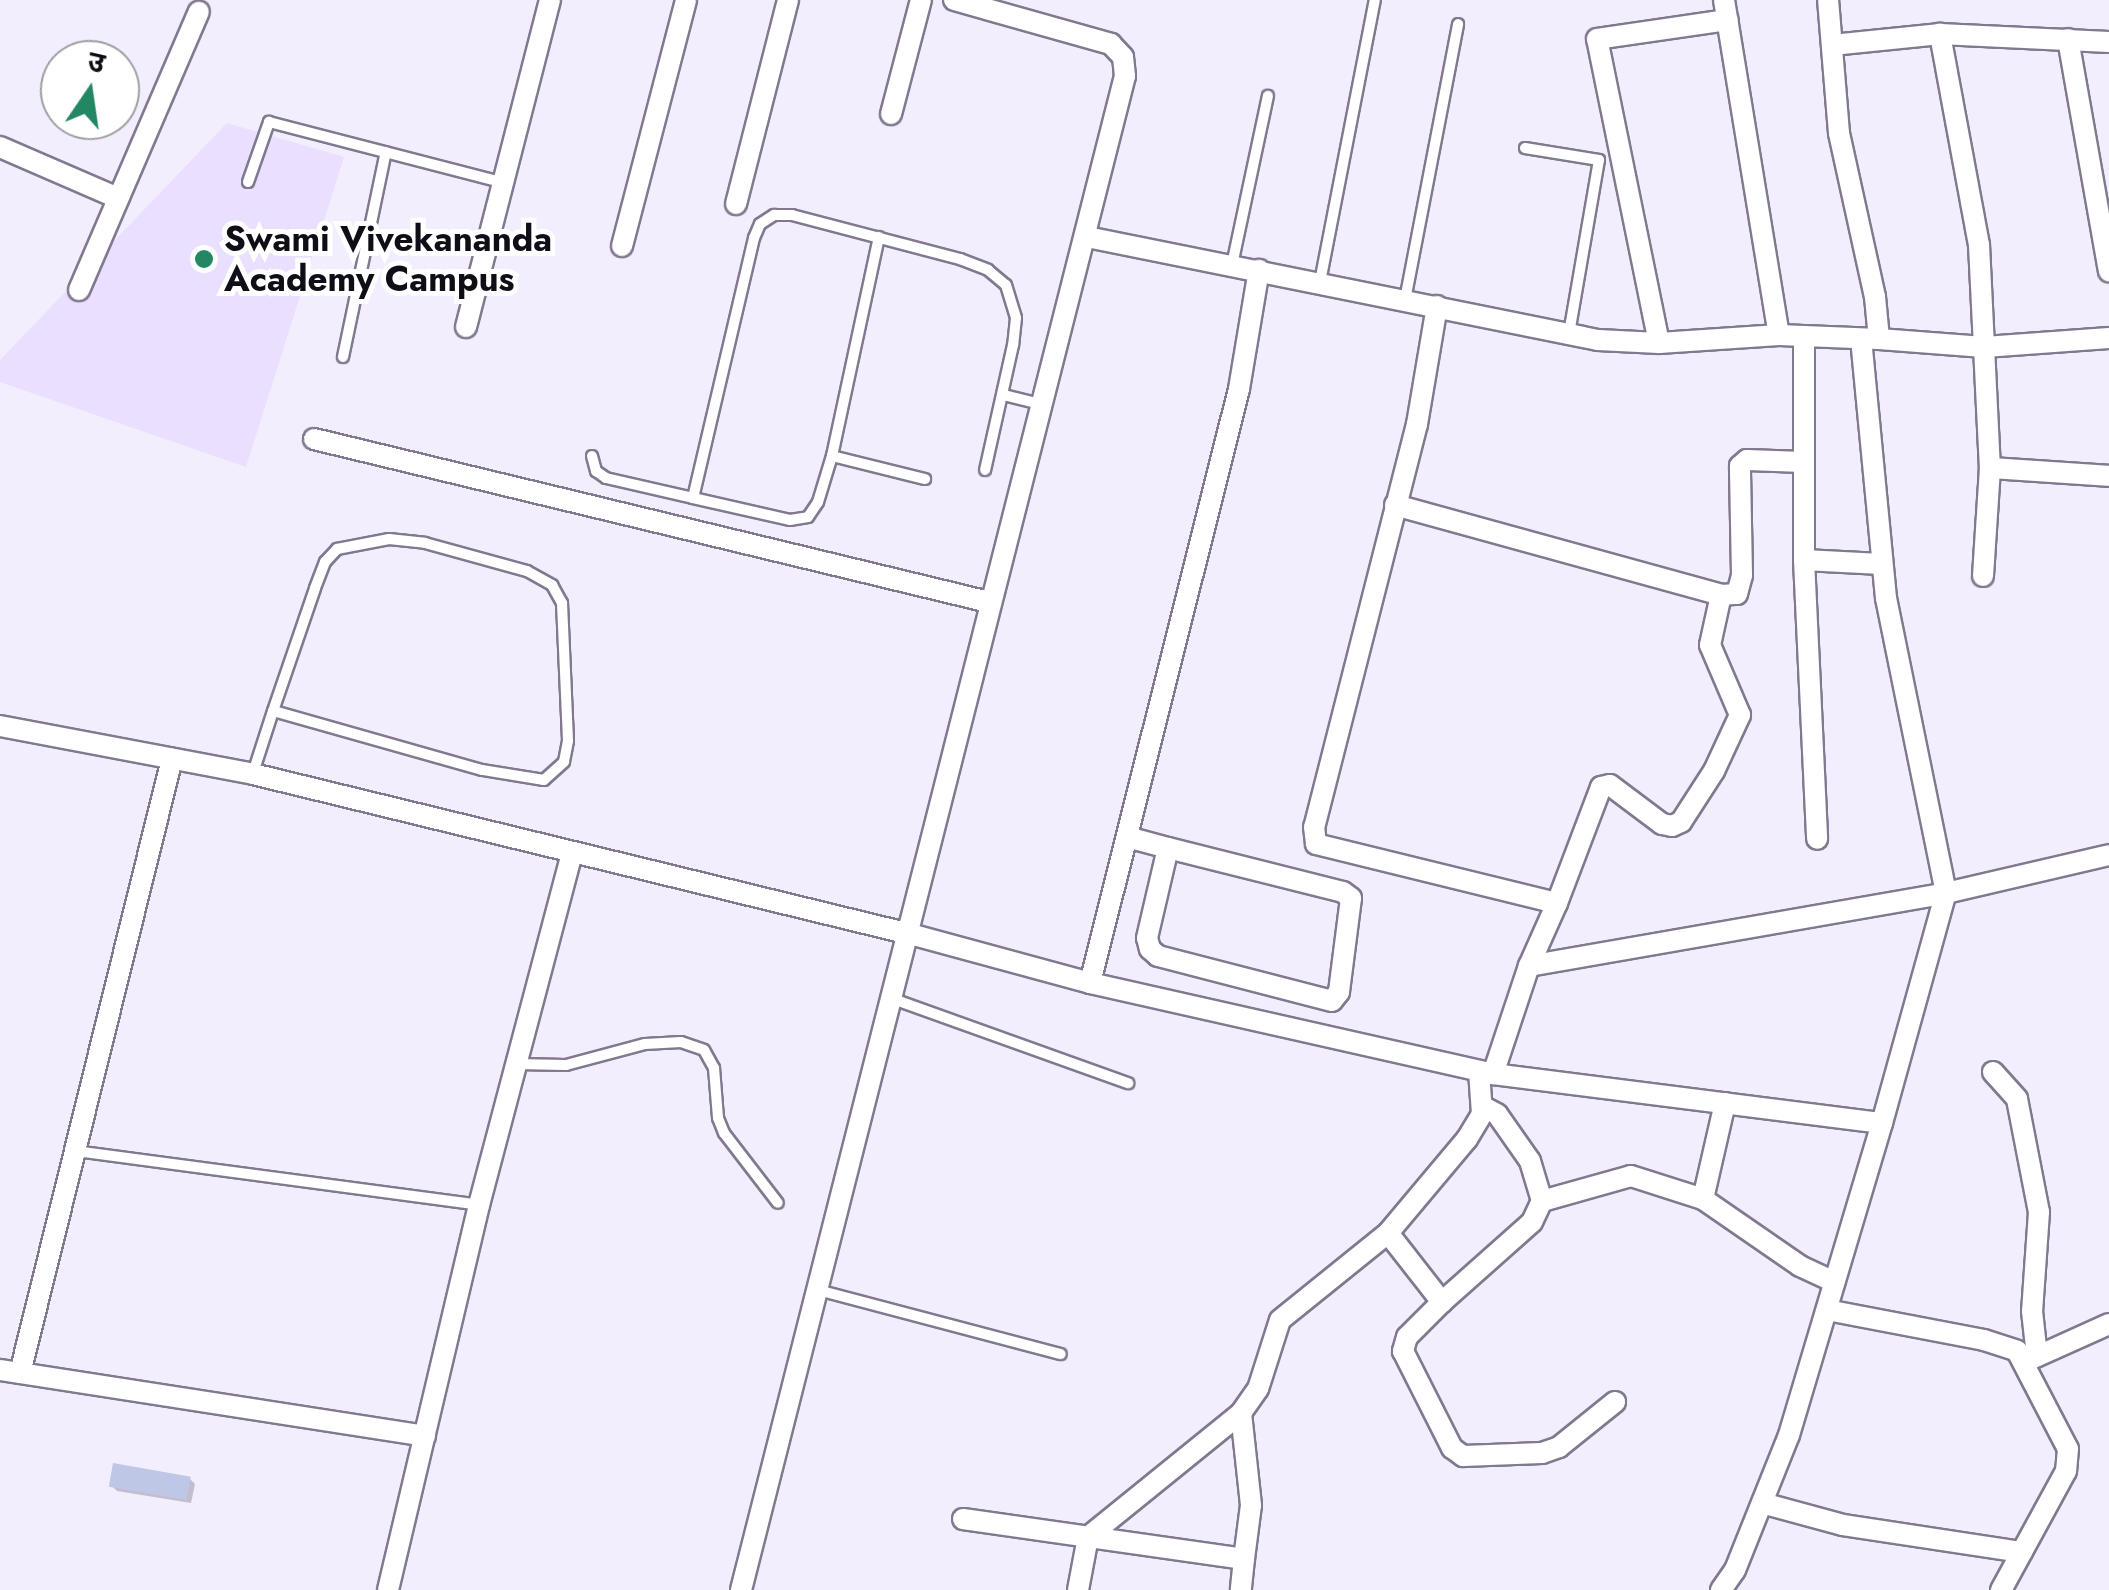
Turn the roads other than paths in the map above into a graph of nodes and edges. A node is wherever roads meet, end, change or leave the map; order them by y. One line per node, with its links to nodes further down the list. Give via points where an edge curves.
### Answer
1 (550, 0): 21 (street)
2 (686, 0): 26 (street)
3 (788, 0): 23 (street)
4 (921, 0): 16 (street)
5 (954, 0): 24 (street, via 1079,33 1111,44 1122,56 1125,76)
6 (1374, 0): 30 (lane)
7 (1828, 0): 14 (street)
8 (1726, 10): 36 (street); 40 (street, via 1597,39)
9 (199, 12): 22 (street)
10 (1458, 24): 32 (lane)
11 (1940, 34): 12 (street); 14 (street); 41 (street, via 1979,245)
12 (2068, 39): 13 (street); 29 (street)
13 (2109, 42)
14 (1832, 45): 39 (street, via 1839,134 1875,298)
15 (1268, 96): 27 (lane)
16 (892, 114)
17 (0, 147): 22 (street)
18 (1525, 148): 35 (lane, via 1599,160)
19 (386, 152): 20 (lane, via 269,122); 21 (lane); 42 (lane)
20 (248, 182)
21 (501, 182): 34 (street)
22 (118, 198): 31 (street)
23 (736, 204)
24 (1088, 236): 27 (street); 44 (street)
25 (879, 238): 43 (lane, via 960,259 1006,286 1016,318); 47 (lane); 53 (lane, via 792,214 760,224)
26 (622, 246)
27 (1232, 265): 28 (street)
28 (1259, 270): 30 (street); 64 (street, via 1239,389)
29 (2109, 272)
30 (1320, 282): 32 (street)
31 (79, 290)
32 (1405, 300): 33 (street)
33 (1437, 306): 35 (street); 54 (street)
34 (466, 327)
35 (1569, 334): 40 (street)
36 (1780, 335): 37 (street); 40 (street)
37 (1804, 336): 39 (street); 48 (street)
38 (2109, 338): 41 (street)
39 (1870, 339): 41 (street); 56 (street)
40 (1659, 344)
41 (1984, 347): 49 (street)
42 (343, 357)
43 (1004, 395): 44 (lane); 50 (lane)
44 (1042, 404): 59 (street)
45 (314, 439): 59 (street)
46 (592, 456): 53 (lane, via 606,478)
47 (832, 456): 52 (lane); 53 (lane, via 808,518 790,520)
48 (1803, 462): 55 (street); 58 (street, via 1746,460 1740,466 1741,589)
49 (1990, 468): 51 (street); 57 (street)
50 (985, 470)
51 (2109, 476)
52 (925, 478)
53 (692, 498)
54 (1396, 505): 58 (street); 70 (street, via 1314,828 1316,844)
55 (1804, 560): 56 (street); 65 (street)
56 (1881, 564): 69 (street)
57 (1983, 576)
58 (1721, 595): 70 (street, via 1709,637 1740,716 1714,771 1672,826 1610,785 1601,787)
59 (989, 602): 71 (street)
60 (273, 711): 60 (lane, via 325,562 337,549 390,539 425,543 527,572 552,585 562,603 568,741 564,762 544,780 482,770); 63 (lane)
61 (0, 726): 62 (street)
62 (172, 759): 63 (street); 82 (street)
63 (253, 774): 67 (street)
64 (1126, 837): 66 (street); 73 (street)
65 (1818, 839)
66 (1168, 848): 66 (street, via 1351,898 1332,1001 1150,950 1147,938)
67 (572, 852): 71 (street); 75 (street)
68 (2109, 855): 69 (street)
69 (1946, 893): 72 (street); 81 (street)
70 (1557, 903): 72 (street)
71 (910, 934): 73 (street); 74 (street)
72 (1530, 966): 76 (street)
73 (1090, 983): 76 (street)
74 (893, 998): 78 (lane); 89 (street)
75 (516, 1064): 85 (lane, via 576,1063 645,1044 681,1042 704,1050 714,1068 724,1133); 86 (street)
76 (1486, 1072): 79 (street); 80 (street)
77 (1993, 1072): 94 (street, via 2016,1100 2039,1212)
78 (1128, 1083)
79 (1725, 1103): 81 (street); 83 (street)
80 (1482, 1106): 84 (street, via 1497,1114 1522,1148); 87 (street, via 1467,1139)
81 (1882, 1124): 88 (street)
82 (76, 1150): 86 (lane); 95 (street)
83 (1703, 1199): 84 (street, via 1631,1176); 88 (street, via 1800,1266)
84 (1542, 1202): 90 (street, via 1532,1222)
85 (778, 1203)
86 (479, 1205): 98 (street)
87 (1388, 1233): 90 (street); 97 (street, via 1280,1320 1258,1389)
88 (1835, 1282): 91 (street)
89 (818, 1290): 93 (lane); 105 (street)
90 (1442, 1302): 96 (street, via 1406,1337 1402,1351 1452,1448 1463,1456 1542,1453)
91 (1827, 1310): 94 (street, via 1984,1340); 99 (street)
92 (2109, 1324): 94 (street)
93 (1061, 1354)
94 (2030, 1360): 102 (street, via 2068,1448 2066,1470)
95 (10, 1372): 98 (street)
96 (1615, 1402)
97 (1241, 1414): 101 (street); 103 (street, via 1251,1505)
98 (425, 1436): 104 (street)
99 (1762, 1503): 102 (street, via 1843,1526); 108 (street)
100 (963, 1519): 101 (street)
101 (1088, 1538): 103 (street); 106 (street)
102 (2022, 1552): 109 (street)
103 (1244, 1559): 107 (street)
104 (388, 1590)
105 (741, 1590)
106 (1078, 1590)
107 (1241, 1590)
108 (1721, 1590)
109 (2002, 1590)

